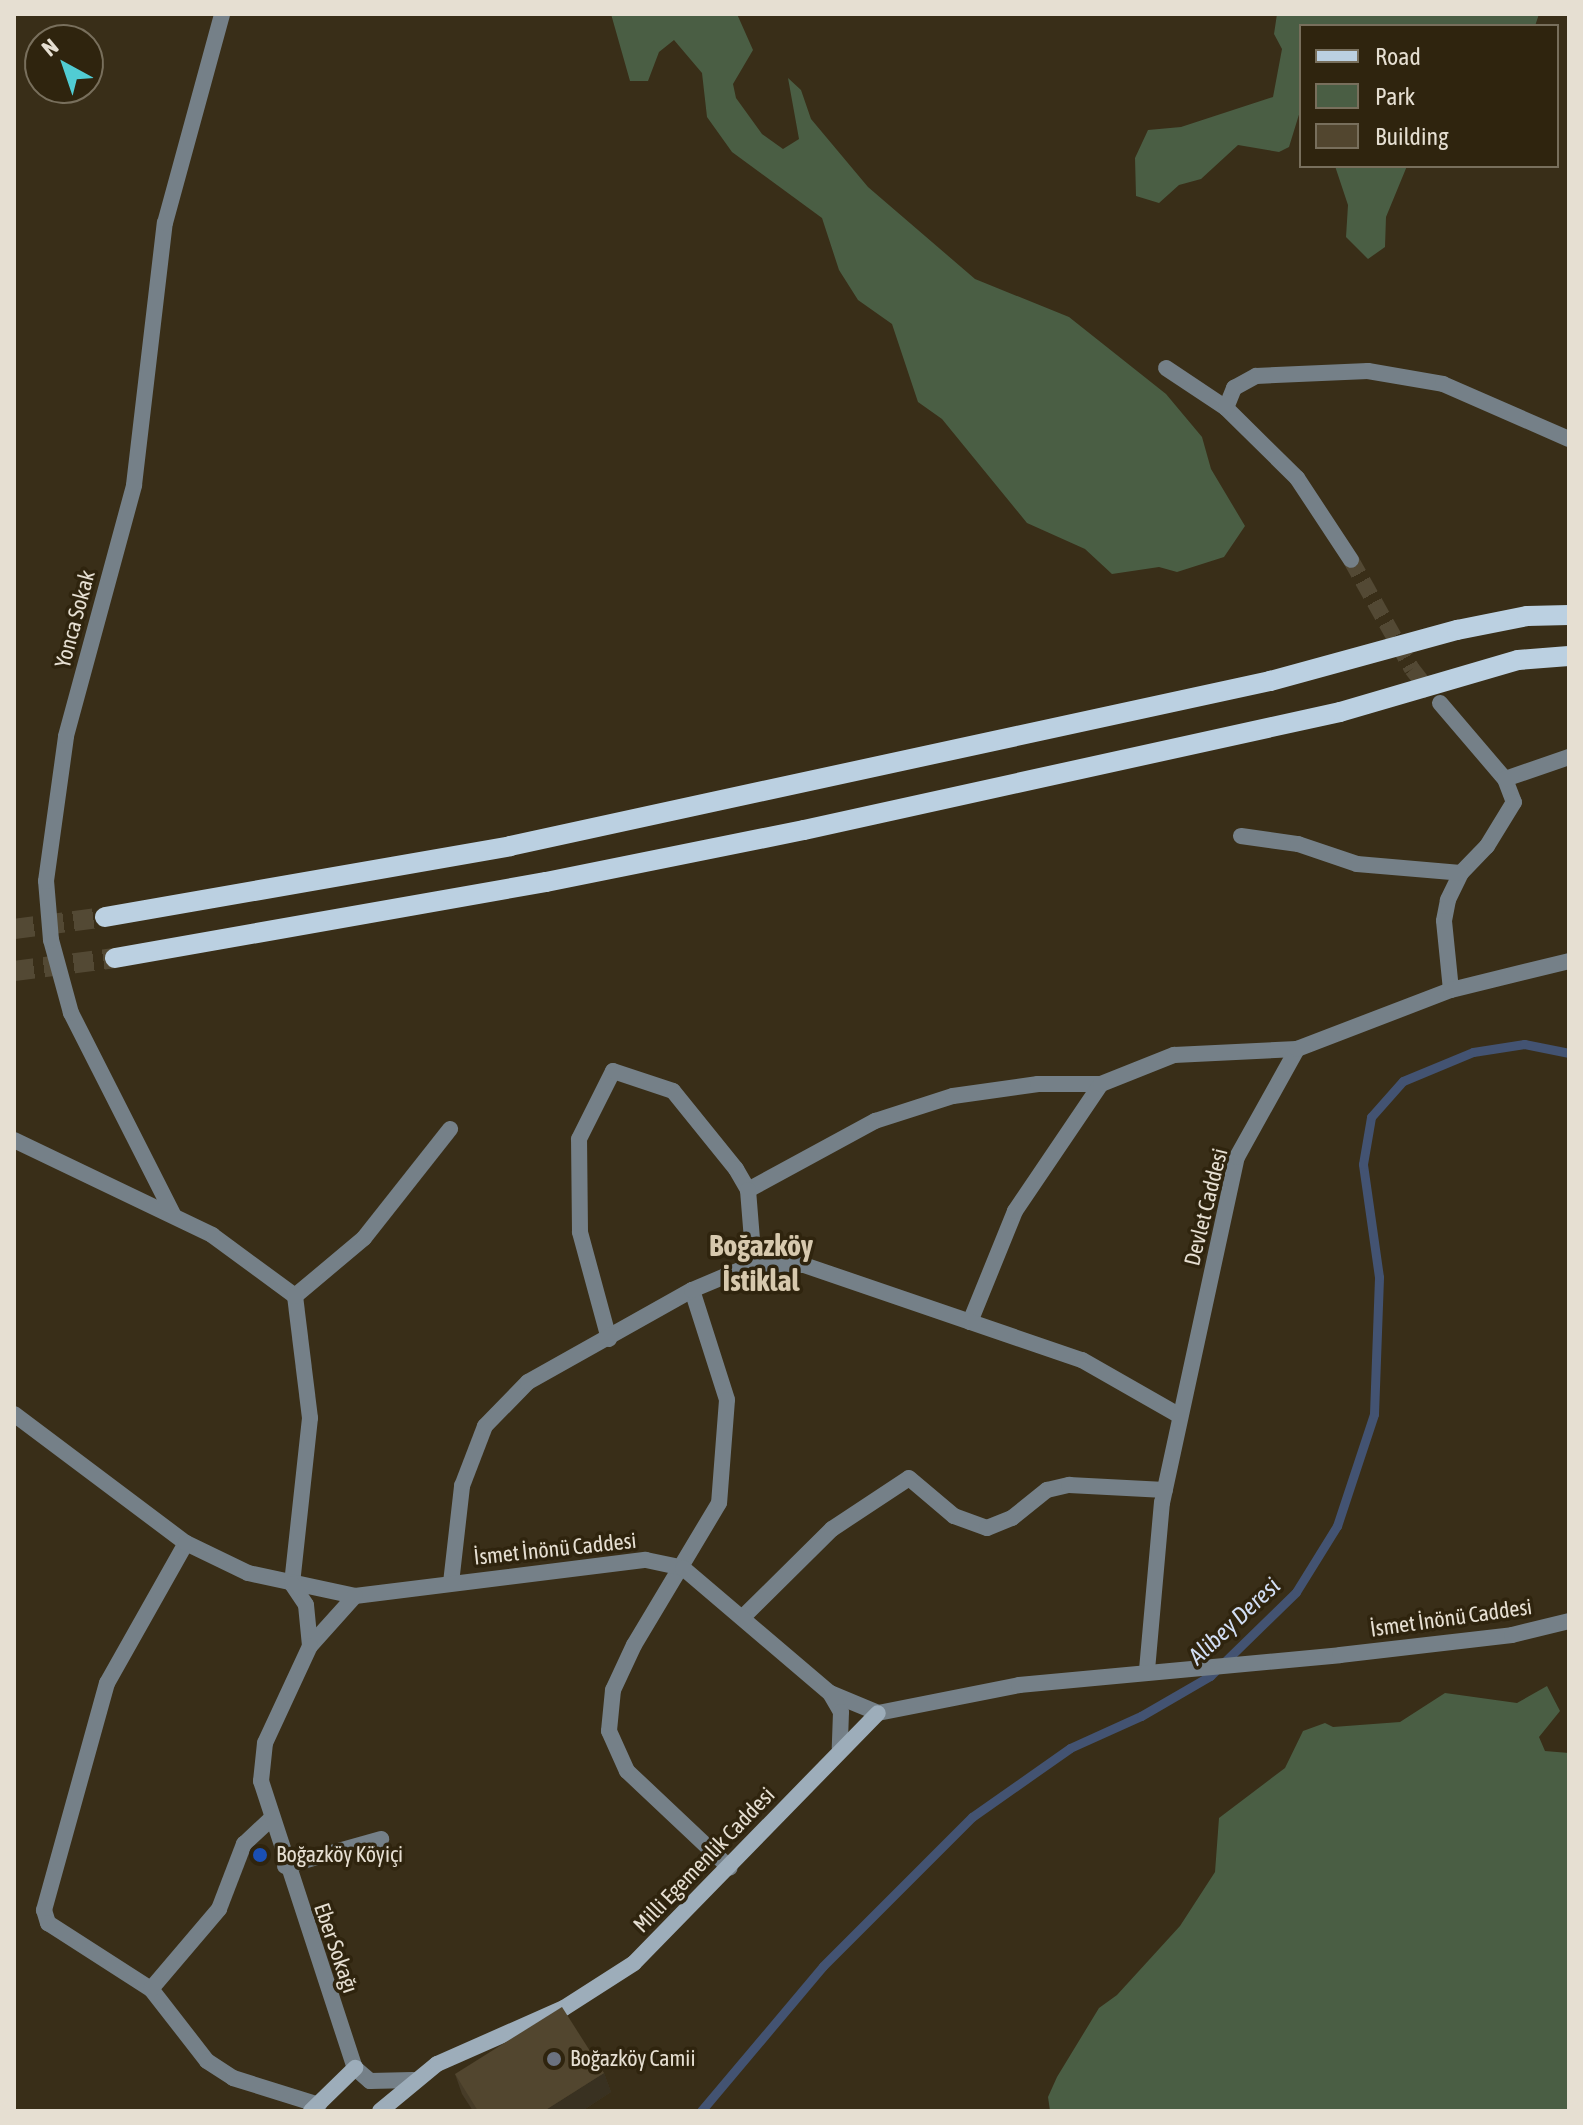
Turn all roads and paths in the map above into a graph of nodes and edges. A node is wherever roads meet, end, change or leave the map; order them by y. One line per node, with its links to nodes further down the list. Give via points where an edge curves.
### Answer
1 (222, 14): 22 (street, Yonca Sokak, via 165,223 134,485 66,736 46,881 51,940 71,1013)
2 (1166, 368): 3 (street)
3 (1226, 408): 4 (street, via 1234,388 1256,376 1368,371 1443,384); 5 (street, via 1312,495)
4 (1569, 439)
5 (1351, 560)
6 (1569, 615): 13 (main road, via 1527,616 1457,630 1270,681 510,846)
7 (1569, 656): 14 (main road, via 1518,660 1340,712 804,830 546,882)
8 (1440, 703): 10 (street)
9 (1569, 757): 10 (street)
10 (1505, 779): 12 (street, via 1514,802 1511,811)
11 (1241, 836): 12 (street, via 1298,844 1357,864)
12 (1461, 873): 16 (street, via 1444,921)
13 (105, 917)
14 (115, 958)
15 (1569, 961): 16 (street)
16 (1451, 990): 17 (street)
17 (1297, 1049): 18 (street, via 1174,1055); 29 (street, Devlet Caddesi, via 1237,1157)
18 (1101, 1084): 21 (street, via 1038,1084 953,1096 875,1121); 26 (street, via 1015,1211)
19 (450, 1129): 25 (street, via 364,1238)
20 (14, 1140): 22 (street)
21 (748, 1190): 23 (street); 27 (street, via 673,1091 613,1071 579,1139 580,1232)
22 (174, 1216): 25 (street, via 212,1235)
23 (754, 1264): 24 (street); 26 (street, via 804,1265)
24 (692, 1290): 27 (street); 32 (street, via 727,1400 726,1458 719,1503)
25 (295, 1296): 34 (street, via 310,1418)
26 (970, 1322): 29 (street, via 1082,1360)
27 (609, 1339): 33 (street, via 528,1382 485,1426 462,1486)
28 (14, 1414): 31 (street, İsmet İnönü Caddesi)
29 (1180, 1416): 30 (street, Devlet Caddesi)
30 (1165, 1490): 36 (street, via 1069,1485 1047,1490 1012,1518 987,1528 954,1516 909,1478 832,1529); 39 (street, Devlet Caddesi)
31 (186, 1543): 34 (street, İsmet İnönü Caddesi, via 248,1573); 47 (street, via 107,1683 44,1910 58,1931)
32 (683, 1568): 33 (street, İsmet İnönü Caddesi, via 646,1560); 36 (street, İsmet İnönü Caddesi); 46 (street, via 618,1679 609,1731 627,1771)
33 (451, 1583): 35 (street, İsmet İnönü Caddesi)
34 (292, 1584): 35 (street, İsmet İnönü Caddesi); 38 (street, via 306,1605)
35 (355, 1596): 38 (street)
36 (743, 1617): 40 (street, İsmet İnönü Caddesi)
37 (1569, 1621): 39 (street, İsmet İnönü Caddesi, via 1512,1635 1340,1655)
38 (310, 1646): 43 (street, Eber Sokağı, via 265,1743 261,1781)
39 (1147, 1670): 41 (street, via 1019,1685)
40 (830, 1693): 41 (street, İsmet İnönü Caddesi); 42 (street, via 841,1712)
41 (878, 1713): 42 (main road, Milli Egemenlik Caddesi)
42 (840, 1748): 46 (main road, Milli Egemenlik Caddesi)
43 (270, 1820): 45 (street, Eber Sokağı); 47 (street, via 244,1844 219,1909)
44 (381, 1839): 45 (street)
45 (285, 1866): 48 (street, Eber Sokağı)
46 (730, 1868): 49 (main road, Milli Egemenlik Caddesi, via 634,1963 564,2008 437,2064)
47 (151, 1989): 50 (street, via 207,2061 233,2078)
48 (355, 2068): 49 (street, via 370,2081); 50 (main road)
49 (413, 2080): 51 (main road, Milli Egemenlik Caddesi)
50 (315, 2108)
51 (380, 2111)

